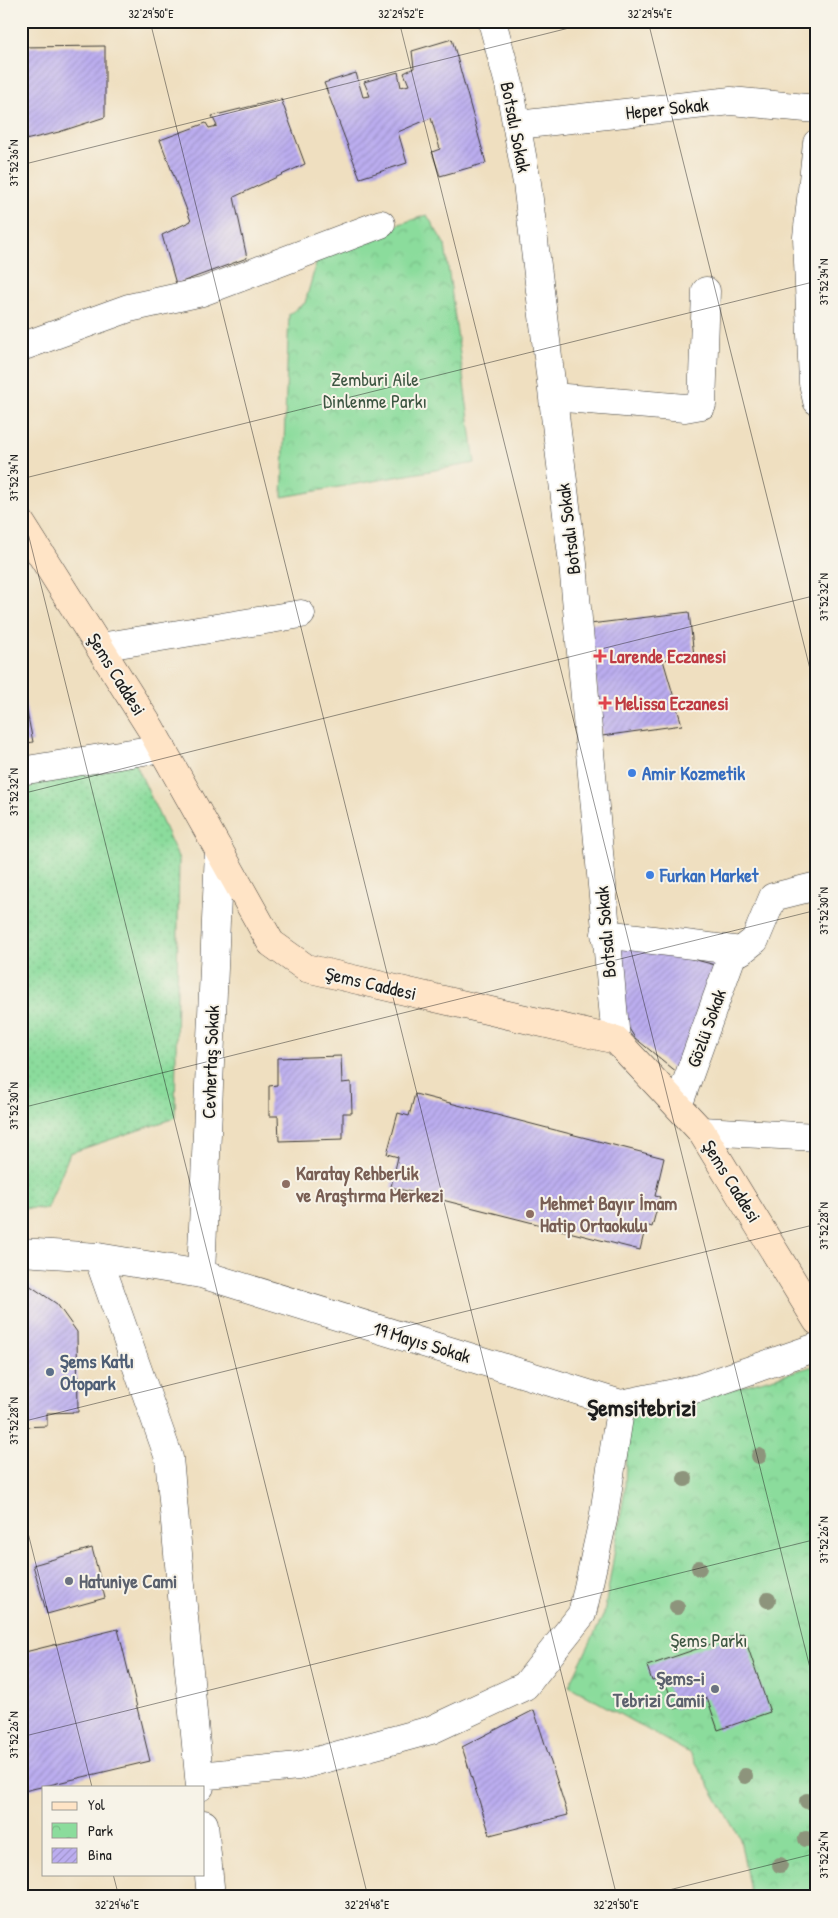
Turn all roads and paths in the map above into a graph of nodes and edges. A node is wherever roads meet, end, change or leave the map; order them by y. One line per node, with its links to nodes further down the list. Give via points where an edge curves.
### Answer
1 (492, 21): 3 (street, Botsalı Sokak)
2 (817, 109): 3 (street, Heper Sokak, via 731,101)
3 (518, 125): 8 (street, Botsalı Sokak)
4 (817, 143): 9 (street, via 807,237 813,383)
5 (381, 224): 7 (street, via 202,292 129,308)
6 (706, 291): 8 (street, via 702,405 685,408)
7 (21, 347)
8 (553, 397): 17 (street, Botsalı Sokak, via 572,564)
9 (817, 402)
10 (21, 523): 12 (street, Şems Caddesi)
11 (302, 614): 12 (street)
12 (100, 647): 13 (street, Şems Caddesi)
13 (162, 748): 14 (street); 15 (street, Şems Caddesi)
14 (21, 771)
15 (219, 850): 19 (street, Şems Caddesi, via 271,943 306,968); 25 (street, Cevhertaş Sokak)
16 (817, 886): 18 (street, via 773,897 755,940 741,951)
17 (605, 934): 18 (street); 19 (street, Botsalı Sokak)
18 (734, 950): 20 (street, Gözlü Sokak)
19 (616, 1040): 20 (street, Şems Caddesi)
20 (678, 1106): 21 (street, Şems Caddesi)
21 (701, 1131): 22 (street); 26 (street, Şems Caddesi)
22 (817, 1137)
23 (21, 1252): 24 (street, 19 Mayıs Sokak)
24 (98, 1257): 25 (street, 19 Mayıs Sokak); 29 (street, via 169,1458)
25 (202, 1274): 28 (street, 19 Mayıs Sokak)
26 (817, 1322)
27 (817, 1347): 28 (street, 19 Mayıs Sokak, via 699,1388)
28 (621, 1404): 29 (street, via 603,1520 582,1614 525,1686 431,1730 298,1766)
29 (199, 1781)
30 (205, 1834): 31 (street)
31 (211, 1897)

